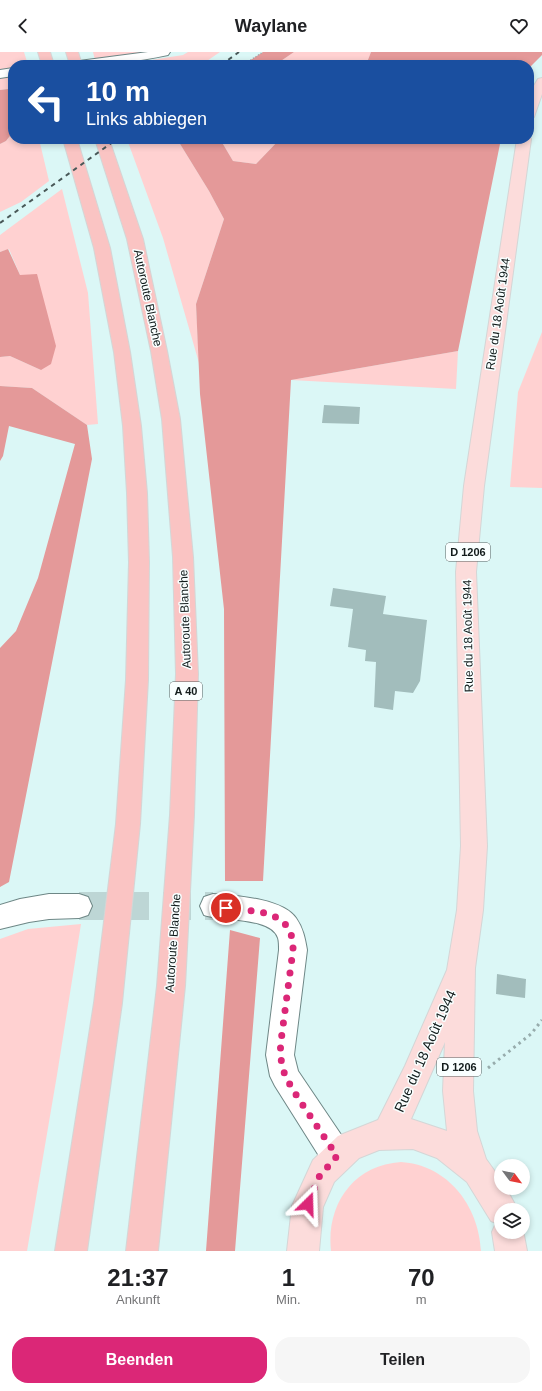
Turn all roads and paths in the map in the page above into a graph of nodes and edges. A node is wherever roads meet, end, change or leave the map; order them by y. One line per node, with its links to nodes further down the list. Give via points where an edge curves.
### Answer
1 (164, 52): 3 (street)
2 (263, 52): 4 (path)
3 (127, 60)
4 (251, 60)
5 (542, 82): 6 (main road)
6 (534, 98)
7 (71, 144): 21 (highway, via 102,248 122,352 132,426 139,562 137,680 128,824 108,1003)
8 (104, 144): 22 (highway, Autoroute Blanche / A 40, via 135,240 159,351 171,419 183,557 187,674 182,815 170,986)
9 (523, 144): 13 (main road, Rue du 18 Août 1944 / D 1206, via 510,224 468,542 466,572 474,846 470,910)
10 (79, 906): 12 (street, via 59,905)
11 (213, 906): 17 (street, via 272,915 283,921 291,932 293,950 281,1041 282,1066 298,1098)
12 (0, 917)
13 (461, 968): 15 (main road, Rue du 18 Août 1944 / D 1206); 16 (main road, Rue du 18 Août 1944 / D 1206, via 412,1086)
14 (542, 1020): 15 (path, via 531,1034)
15 (458, 1091): 18 (main road, Rue du 18 Août 1944 / D 1206, via 462,1131)
16 (387, 1133): 17 (main road, via 365,1138); 18 (main road, via 409,1133 431,1138 454,1149)
17 (337, 1156): 23 (main road, via 319,1177 308,1204 304,1219)
18 (473, 1165): 19 (main road, via 490,1186)
19 (498, 1203)
20 (509, 1239): 24 (main road)
21 (72, 1251)
22 (142, 1251)
23 (303, 1251)
24 (511, 1251)

